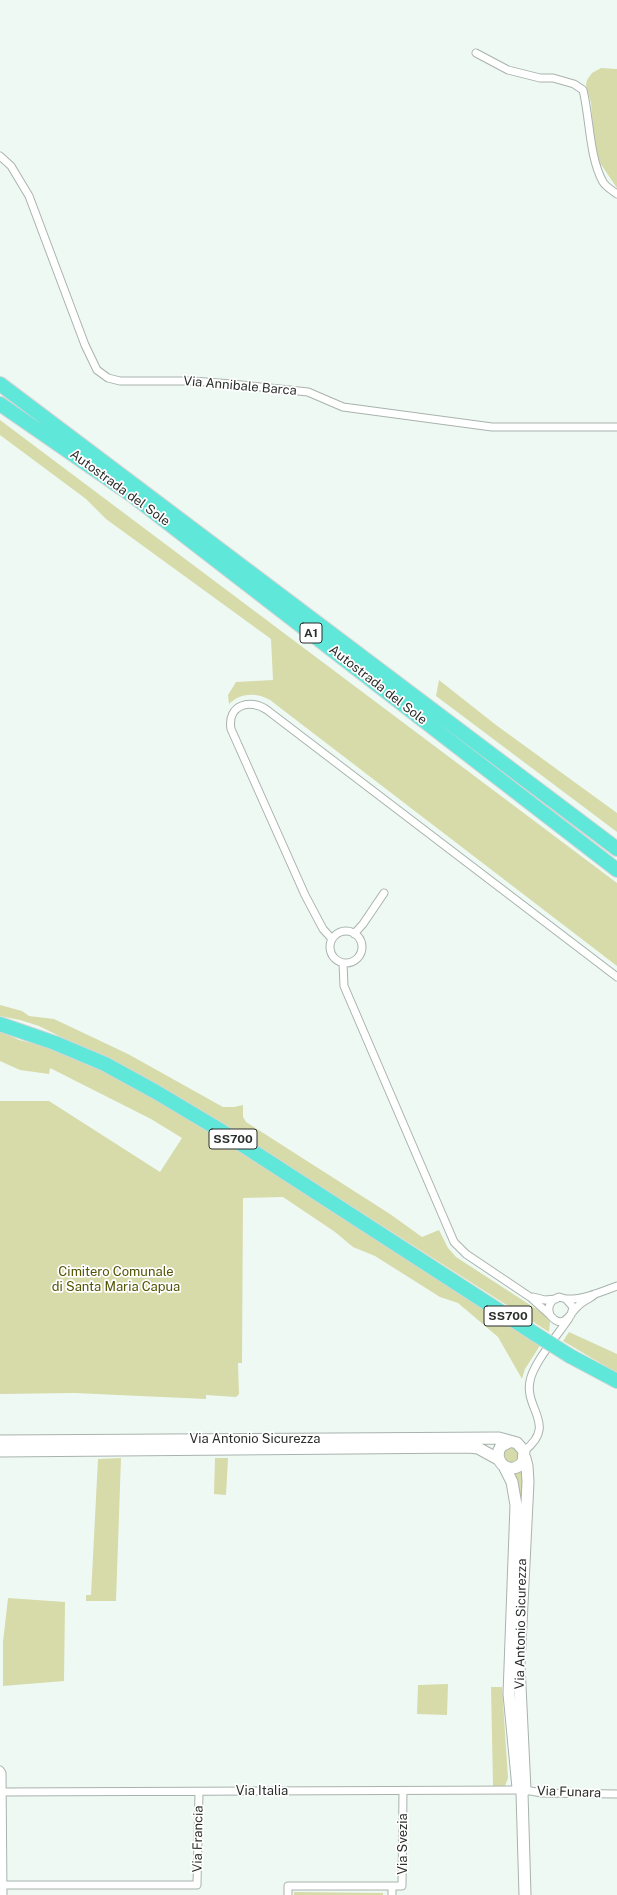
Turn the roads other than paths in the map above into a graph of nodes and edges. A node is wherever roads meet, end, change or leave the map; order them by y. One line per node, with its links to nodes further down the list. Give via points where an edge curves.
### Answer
1 (476, 53): 3 (street, via 508,70 540,78 553,78 574,84 583,90 595,158 603,182)
2 (0, 156): 6 (street, Via Annibale Barca, via 11,166 29,196 85,345 97,370 108,378 120,381 193,381 308,392 343,407 492,427)
3 (617, 194)
4 (0, 384): 7 (highway, Autostrada del Sole / A1)
5 (0, 404): 8 (highway, Autostrada del Sole / A1, via 133,496)
6 (617, 427)
7 (617, 849)
8 (617, 870)
9 (384, 893): 10 (street)
10 (354, 934): 11 (street, via 344,931); 12 (street, via 361,942 361,952 353,961)
11 (332, 939): 12 (street, via 331,953); 13 (street, via 323,929 305,895 231,729 233,714 242,705 255,704 267,710)
12 (343, 963): 17 (street, via 344,986 454,1242 466,1254)
13 (617, 977)
14 (0, 1024): 23 (highway, SS700, bridge, via 55,1042 105,1064 156,1092 218,1129 535,1334)
15 (617, 1286): 16 (street)
16 (595, 1294): 19 (street); 21 (street, via 577,1307)
17 (530, 1297): 18 (street, via 545,1300); 20 (street)
18 (556, 1298): 19 (street); 20 (street, via 549,1307)
19 (566, 1298): 21 (street, via 573,1307)
20 (552, 1317): 21 (street, via 561,1321); 22 (street)
21 (570, 1317): 22 (street)
22 (555, 1338): 27 (street, via 530,1380 539,1429 536,1441)
23 (617, 1382)
24 (0, 1441): 25 (street, Via Antonio Sicurezza, via 499,1438)
25 (510, 1442): 27 (street, Via Antonio Sicurezza, via 517,1443); 28 (street, via 501,1446 498,1454)
26 (0, 1451): 28 (street, Via Antonio Sicurezza, via 468,1447 478,1448)
27 (525, 1455): 28 (street, via 520,1466 516,1468 512,1469); 31 (street, Via Antonio Sicurezza, via 528,1482 519,1672)
28 (501, 1462): 31 (street, Via Antonio Sicurezza, via 512,1482 516,1505 509,1694)
29 (1, 1771): 32 (street)
30 (403, 1791): 31 (street, Via Italia); 33 (street, Via Italia); 36 (street, Via Svezia, via 402,1886)
31 (522, 1791): 34 (street, Via Funara); 40 (street)
32 (2, 1792): 33 (street, Via Italia); 35 (street)
33 (199, 1792): 35 (street, Via Francia, via 197,1885)
34 (617, 1794)
35 (3, 1885): 37 (street)
36 (392, 1886): 38 (street, via 288,1886); 39 (street)
37 (3, 1895)
38 (288, 1895)
39 (392, 1895)
40 (525, 1895)

